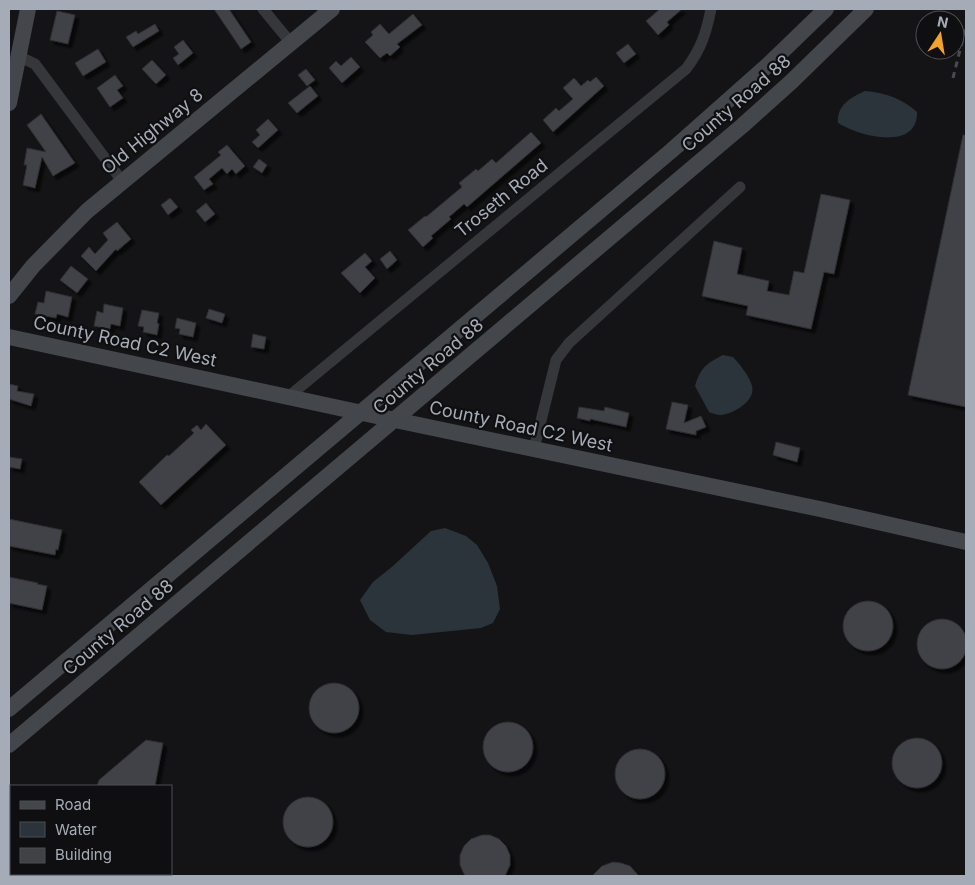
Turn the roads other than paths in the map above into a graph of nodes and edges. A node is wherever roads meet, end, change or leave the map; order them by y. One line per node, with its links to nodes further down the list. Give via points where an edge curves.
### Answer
1 (28, 9): 8 (main road)
2 (263, 9): 7 (street)
3 (332, 9): 7 (main road, Old Highway 8)
4 (711, 9): 14 (street, Troseth Road, via 698,54 686,69)
5 (826, 9): 15 (main road, County Road 88, via 704,123)
6 (866, 9): 16 (main road, County Road 88, via 742,126)
7 (291, 43): 10 (main road, Old Highway 8)
8 (18, 56): 9 (main road); 10 (street, via 35,64)
9 (9, 103)
10 (122, 181): 12 (main road, Old Highway 8, via 63,234)
11 (740, 187): 17 (street, via 560,353)
12 (9, 296)
13 (9, 337): 14 (main road, County Road C2 West)
14 (288, 397): 15 (main road, County Road C2 West)
15 (361, 413): 16 (main road, County Road C2 West); 19 (main road, County Road 88)
16 (395, 420): 17 (main road, County Road C2 West); 20 (main road, County Road 88)
17 (534, 449): 18 (main road, County Road C2 West)
18 (966, 542)
19 (9, 709)
20 (9, 745)

